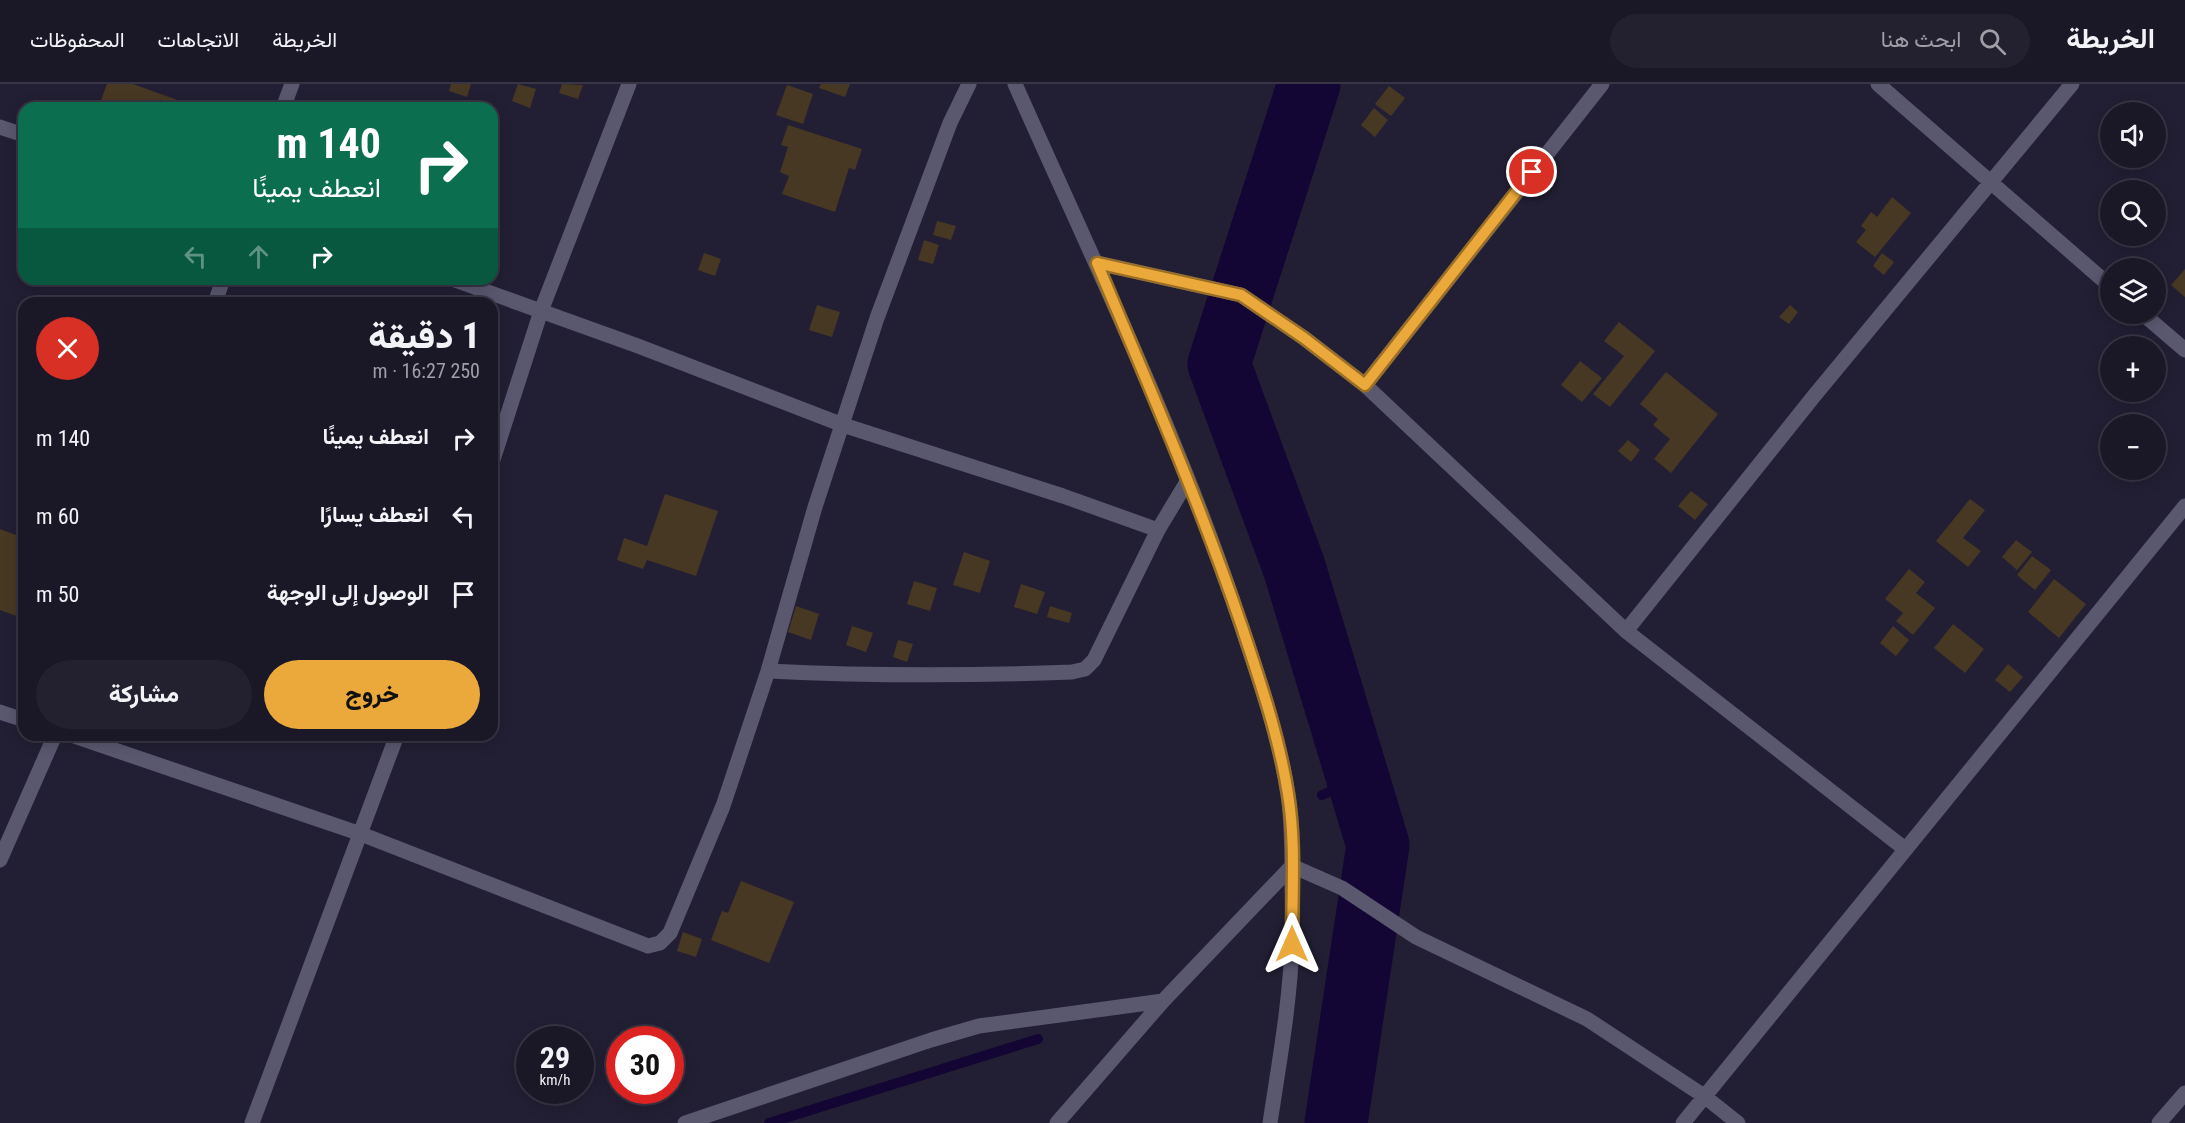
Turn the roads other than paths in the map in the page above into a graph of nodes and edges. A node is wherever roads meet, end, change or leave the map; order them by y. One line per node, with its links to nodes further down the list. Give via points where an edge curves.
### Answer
1 (292, 84): 8 (street)
2 (629, 84): 15 (street)
3 (969, 84): 19 (street, via 950,123 876,318)
4 (1015, 84): 12 (street)
5 (1602, 84): 18 (street)
6 (1878, 84): 11 (street)
7 (2072, 84): 11 (street)
8 (285, 102)
9 (0, 127): 10 (street)
10 (18, 133)
11 (1991, 183): 13 (street); 24 (street)
12 (1097, 263): 18 (street, via 1241,295); 21 (street)
13 (2100, 277)
14 (469, 285): 15 (street)
15 (542, 311): 19 (street); 20 (street)
16 (2155, 324): 17 (street)
17 (2185, 350)
18 (1365, 385): 24 (street)
19 (843, 424): 23 (street); 25 (street)
20 (498, 445)
21 (1188, 480): 23 (street); 34 (street, via 1227,584 1279,752 1288,794)
22 (2185, 506): 32 (street)
23 (1158, 530): 25 (street, via 1094,660 1085,669 978,676)
24 (1626, 631): 32 (street)
25 (768, 671): 31 (street, via 723,806 670,933 660,944 648,946)
26 (0, 712): 27 (street)
27 (18, 718)
28 (52, 741): 33 (street)
29 (89, 741): 31 (street)
30 (395, 741): 31 (street)
31 (361, 834): 38 (street)
32 (1905, 849): 37 (street)
33 (0, 860)
34 (1292, 867): 35 (street); 37 (street, via 1342,888 1416,937 1587,1019); 41 (street, via 1291,964)
35 (1163, 1001): 39 (street, via 980,1026); 40 (street)
36 (2185, 1093): 44 (street)
37 (1704, 1096): 42 (street); 43 (street)
38 (252, 1123)
39 (685, 1123)
40 (1057, 1123)
41 (1270, 1123)
42 (1683, 1123)
43 (1738, 1123)
44 (2159, 1123)

